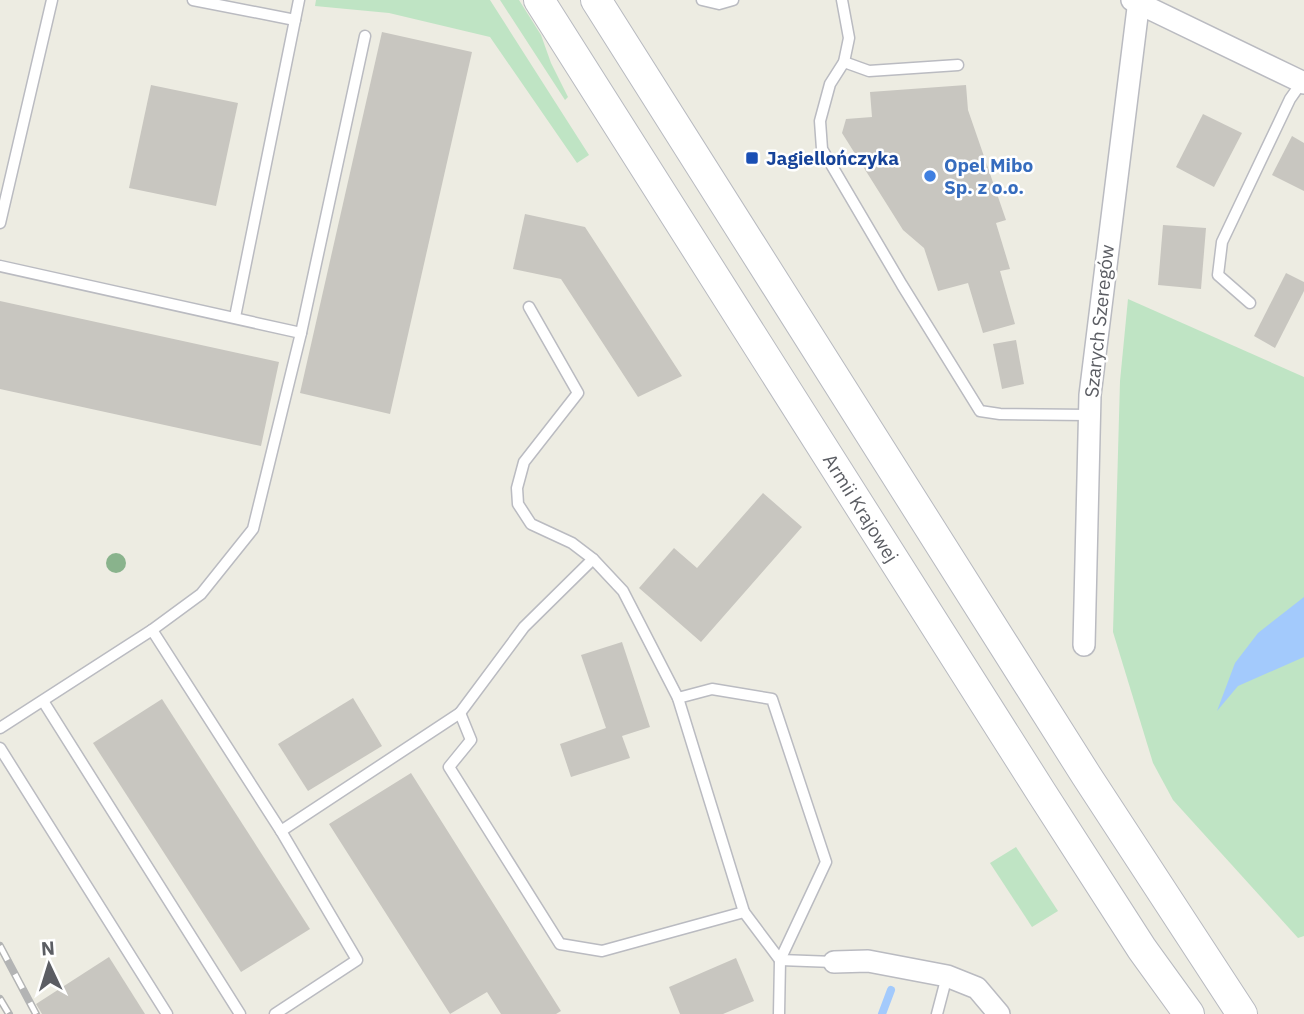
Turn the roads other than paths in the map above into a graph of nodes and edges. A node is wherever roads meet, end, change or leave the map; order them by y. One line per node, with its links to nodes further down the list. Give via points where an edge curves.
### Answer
1 (52, 0): 15 (lane)
2 (192, 0): 10 (lane)
3 (299, 0): 10 (lane)
4 (538, 0): 41 (main road, Armii Krajowej, via 1142,949)
5 (596, 0): 42 (main road)
6 (702, 0): 7 (lane, via 719,4)
7 (733, 0)
8 (842, 0): 12 (lane, via 849,38)
9 (1137, 1): 14 (street); 21 (street, Szarych Szeregów)
10 (295, 20): 19 (lane)
11 (365, 36): 20 (lane)
12 (844, 62): 13 (lane, via 869,71); 21 (lane, via 830,84 820,121 822,149 980,411)
13 (958, 65)
14 (1303, 83): 17 (lane, via 1290,99 1222,242 1218,275)
15 (0, 223)
16 (0, 266): 19 (lane)
17 (1250, 303)
18 (529, 307): 22 (lane, via 578,393 524,462 518,504 531,524 572,543)
19 (235, 317): 20 (lane)
20 (301, 333): 23 (lane, via 253,529 201,594)
21 (1089, 415): 24 (street, Szarych Szeregów)
22 (593, 559): 25 (lane, via 623,591); 27 (lane, via 524,627)
23 (152, 629): 26 (lane); 30 (lane)
24 (1084, 645)
25 (678, 698): 31 (lane); 32 (lane, via 712,689 772,699 826,862)
26 (43, 701): 28 (lane); 36 (lane)
27 (460, 713): 30 (lane); 31 (lane, via 471,740 449,767 560,944 602,951)
28 (0, 729)
29 (0, 748): 35 (lane)
30 (281, 831): 37 (lane, via 357,960)
31 (744, 912): 32 (lane)
32 (780, 961): 33 (lane); 38 (lane)
33 (834, 962): 34 (street, via 868,961)
34 (947, 976): 39 (lane); 40 (street, via 977,988)
35 (167, 1014)
36 (240, 1014)
37 (275, 1014)
38 (779, 1014)
39 (937, 1014)
40 (999, 1014)
41 (1189, 1014)
42 (1242, 1014)

